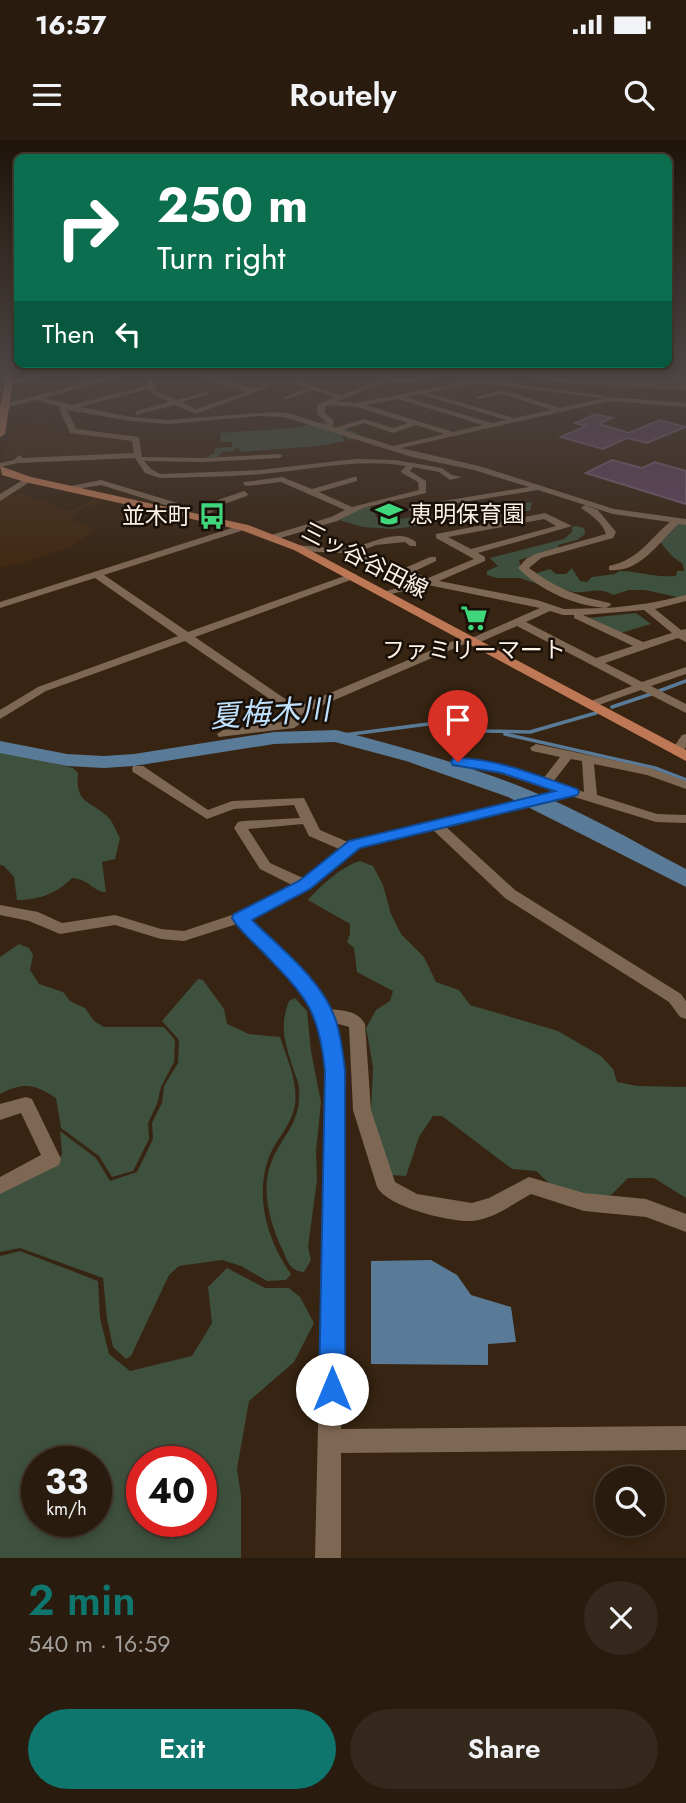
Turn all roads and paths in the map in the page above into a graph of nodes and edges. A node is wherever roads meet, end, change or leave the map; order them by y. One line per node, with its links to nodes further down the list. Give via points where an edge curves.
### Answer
1 (137, 441): 7 (street)
2 (373, 441): 4 (street)
3 (425, 441): 4 (street)
4 (394, 448): 5 (street)
5 (415, 455): 10 (street); 22 (street, via 476,468)
6 (279, 456): 9 (street)
7 (140, 457): 8 (street); 11 (street, via 17,459); 17 (street, via 144,471)
8 (166, 459): 9 (street); 17 (street)
9 (203, 460): 14 (street)
10 (395, 462): 13 (street); 15 (street, via 355,461)
11 (0, 467): 20 (main road, 三ッ谷谷田線)
12 (410, 467): 13 (street); 15 (street, via 356,464); 27 (street, via 405,471 422,481 423,491)
13 (427, 469): 18 (street)
14 (203, 475): 15 (street); 17 (street)
15 (282, 475): 16 (street); 21 (street); 23 (street)
16 (304, 475)
17 (165, 477)
18 (458, 477)
19 (355, 479): 23 (street)
20 (29, 480): 25 (street); 28 (main road, 三ッ谷谷田線)
21 (247, 484)
22 (534, 488): 26 (street); 29 (street, via 618,512); 45 (street, via 592,510 611,532 605,540 538,556 523,568 581,602)
23 (312, 492): 27 (street)
24 (244, 494): 28 (street)
25 (0, 498)
26 (413, 509)
27 (352, 510): 31 (street)
28 (200, 516): 30 (main road, 三ッ谷谷田線)
29 (681, 522): 37 (street, via 666,530 637,562)
30 (244, 527): 31 (main road, 三ッ谷谷田線); 39 (street)
31 (274, 537): 33 (main road, 三ッ谷谷田線)
32 (413, 544): 34 (street, via 407,539 374,542)
33 (299, 548): 34 (street); 40 (main road, 三ッ谷谷田線)
34 (349, 552): 38 (street)
35 (471, 552): 35 (street, via 435,533 545,516 568,526); 41 (street, via 482,559)
36 (433, 559): 38 (street)
37 (612, 568)
38 (405, 572): 41 (street)
39 (96, 574): 44 (street); 50 (street)
40 (353, 576): 42 (main road, 三ッ谷谷田線); 50 (street)
41 (428, 582): 42 (street); 46 (street)
42 (387, 594): 51 (main road, 三ッ谷谷田線)
43 (686, 598): 45 (street)
44 (0, 605)
45 (645, 605): 47 (street); 49 (street)
46 (550, 607): 47 (street); 48 (street)
47 (573, 614): 52 (street)
48 (518, 622): 51 (street); 53 (street)
49 (684, 635): 52 (street)
50 (186, 636): 58 (street); 59 (street, via 42,690)
51 (471, 639): 56 (main road, 三ッ谷谷田線); 58 (street)
52 (642, 646): 53 (street)
53 (596, 662): 55 (street)
54 (686, 670): 55 (street)
55 (642, 686): 56 (street); 57 (street)
56 (592, 704): 63 (main road, 三ッ谷谷田線)
57 (686, 709)
58 (296, 712): 60 (street, via 295,724)
59 (0, 715)
60 (223, 734)
61 (686, 738): 63 (street)
62 (536, 748): 64 (street)
63 (682, 753)
64 (568, 754): 65 (street); 68 (street)
65 (589, 758): 69 (street); 71 (street)
66 (458, 762): 68 (street, via 492,766)
67 (138, 769): 76 (street, via 207,815 232,805 299,801 314,832)
68 (547, 782): 70 (street)
69 (686, 785)
70 (572, 792): 71 (street); 75 (street)
71 (590, 798): 73 (street, via 656,817)
72 (292, 805): 74 (street)
73 (686, 819)
74 (298, 822): 76 (street, via 308,839); 77 (street, via 241,828 265,866)
75 (435, 825): 76 (street); 80 (street, via 509,894 675,998)
76 (345, 850): 77 (street)
77 (304, 885): 79 (street)
78 (0, 910): 79 (street, via 33,916 60,929 115,920 175,937)
79 (240, 918): 81 (street, via 304,983)
80 (686, 1013)
81 (325, 1016): 84 (street, via 351,1018 357,1024 362,1110 387,1187 399,1196 472,1212 529,1185 584,1202 646,1208); 86 (street, via 335,1071)
82 (0, 1112): 83 (street, via 26,1104 52,1159)
83 (0, 1186)
84 (686, 1223)
85 (686, 1438): 86 (street)
86 (332, 1441): 87 (street)
87 (328, 1558)

